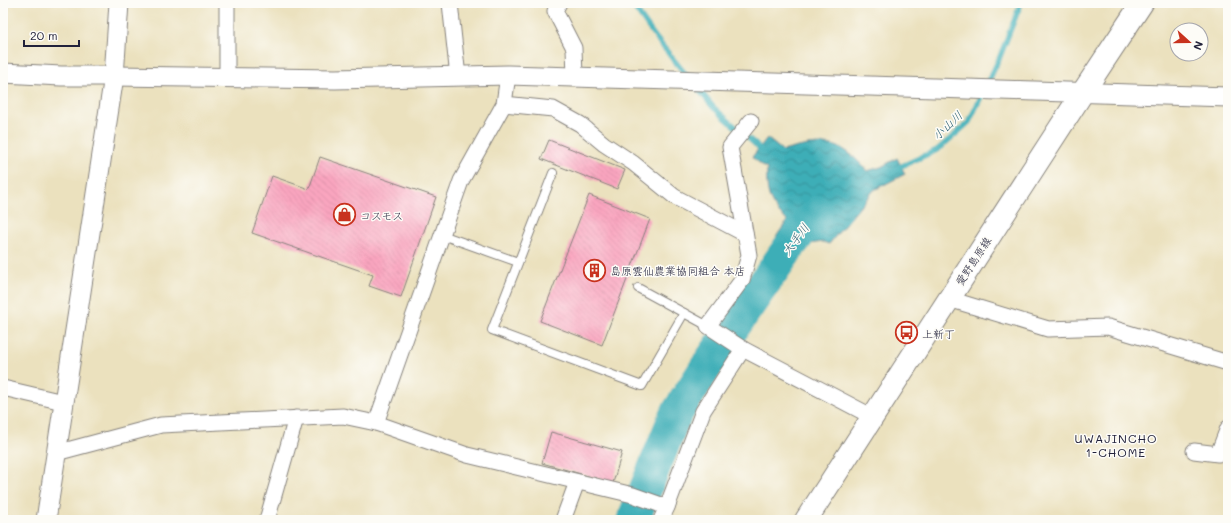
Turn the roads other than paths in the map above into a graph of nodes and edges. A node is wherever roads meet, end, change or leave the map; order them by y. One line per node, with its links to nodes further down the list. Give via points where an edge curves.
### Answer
1 (119, 3): 7 (street)
2 (227, 3): 9 (street)
3 (450, 3): 10 (street)
4 (559, 3): 11 (street, via 556,11 574,48)
5 (1142, 3): 12 (main road, 愛野島原線)
6 (3, 73): 7 (street)
7 (114, 76): 9 (street); 27 (street)
8 (508, 76): 10 (street); 11 (street); 14 (street)
9 (227, 77): 10 (street)
10 (458, 77)
11 (575, 77): 12 (street)
12 (1083, 92): 13 (street); 21 (main road, 愛野島原線)
13 (1228, 97)
14 (504, 104): 17 (street, via 553,109 580,124 675,197); 18 (street, via 461,181)
15 (751, 121): 17 (street, via 730,147)
16 (553, 172): 19 (lane)
17 (744, 234): 23 (street, via 749,255 742,280)
18 (442, 235): 19 (lane); 30 (street)
19 (518, 262): 22 (lane, via 492,330 642,386)
20 (638, 288): 22 (lane)
21 (949, 299): 25 (street, via 1048,329 1108,327); 28 (main road, 愛野島原線)
22 (684, 313): 23 (lane)
23 (712, 329): 24 (street)
24 (741, 347): 28 (street); 35 (street, via 703,411)
25 (1228, 363)
26 (3, 388): 27 (street)
27 (63, 402): 33 (street)
28 (873, 417): 39 (main road, 愛野島原線)
29 (296, 418): 30 (street, via 343,416); 33 (street, via 161,425); 37 (street)
30 (376, 423): 34 (street, via 467,455)
31 (1228, 428): 32 (street, via 1218,454)
32 (1194, 451)
33 (56, 453): 36 (street)
34 (577, 482): 35 (street, via 633,495); 38 (street)
35 (663, 511)
36 (46, 520)
37 (267, 520)
38 (563, 520)
39 (806, 520)

